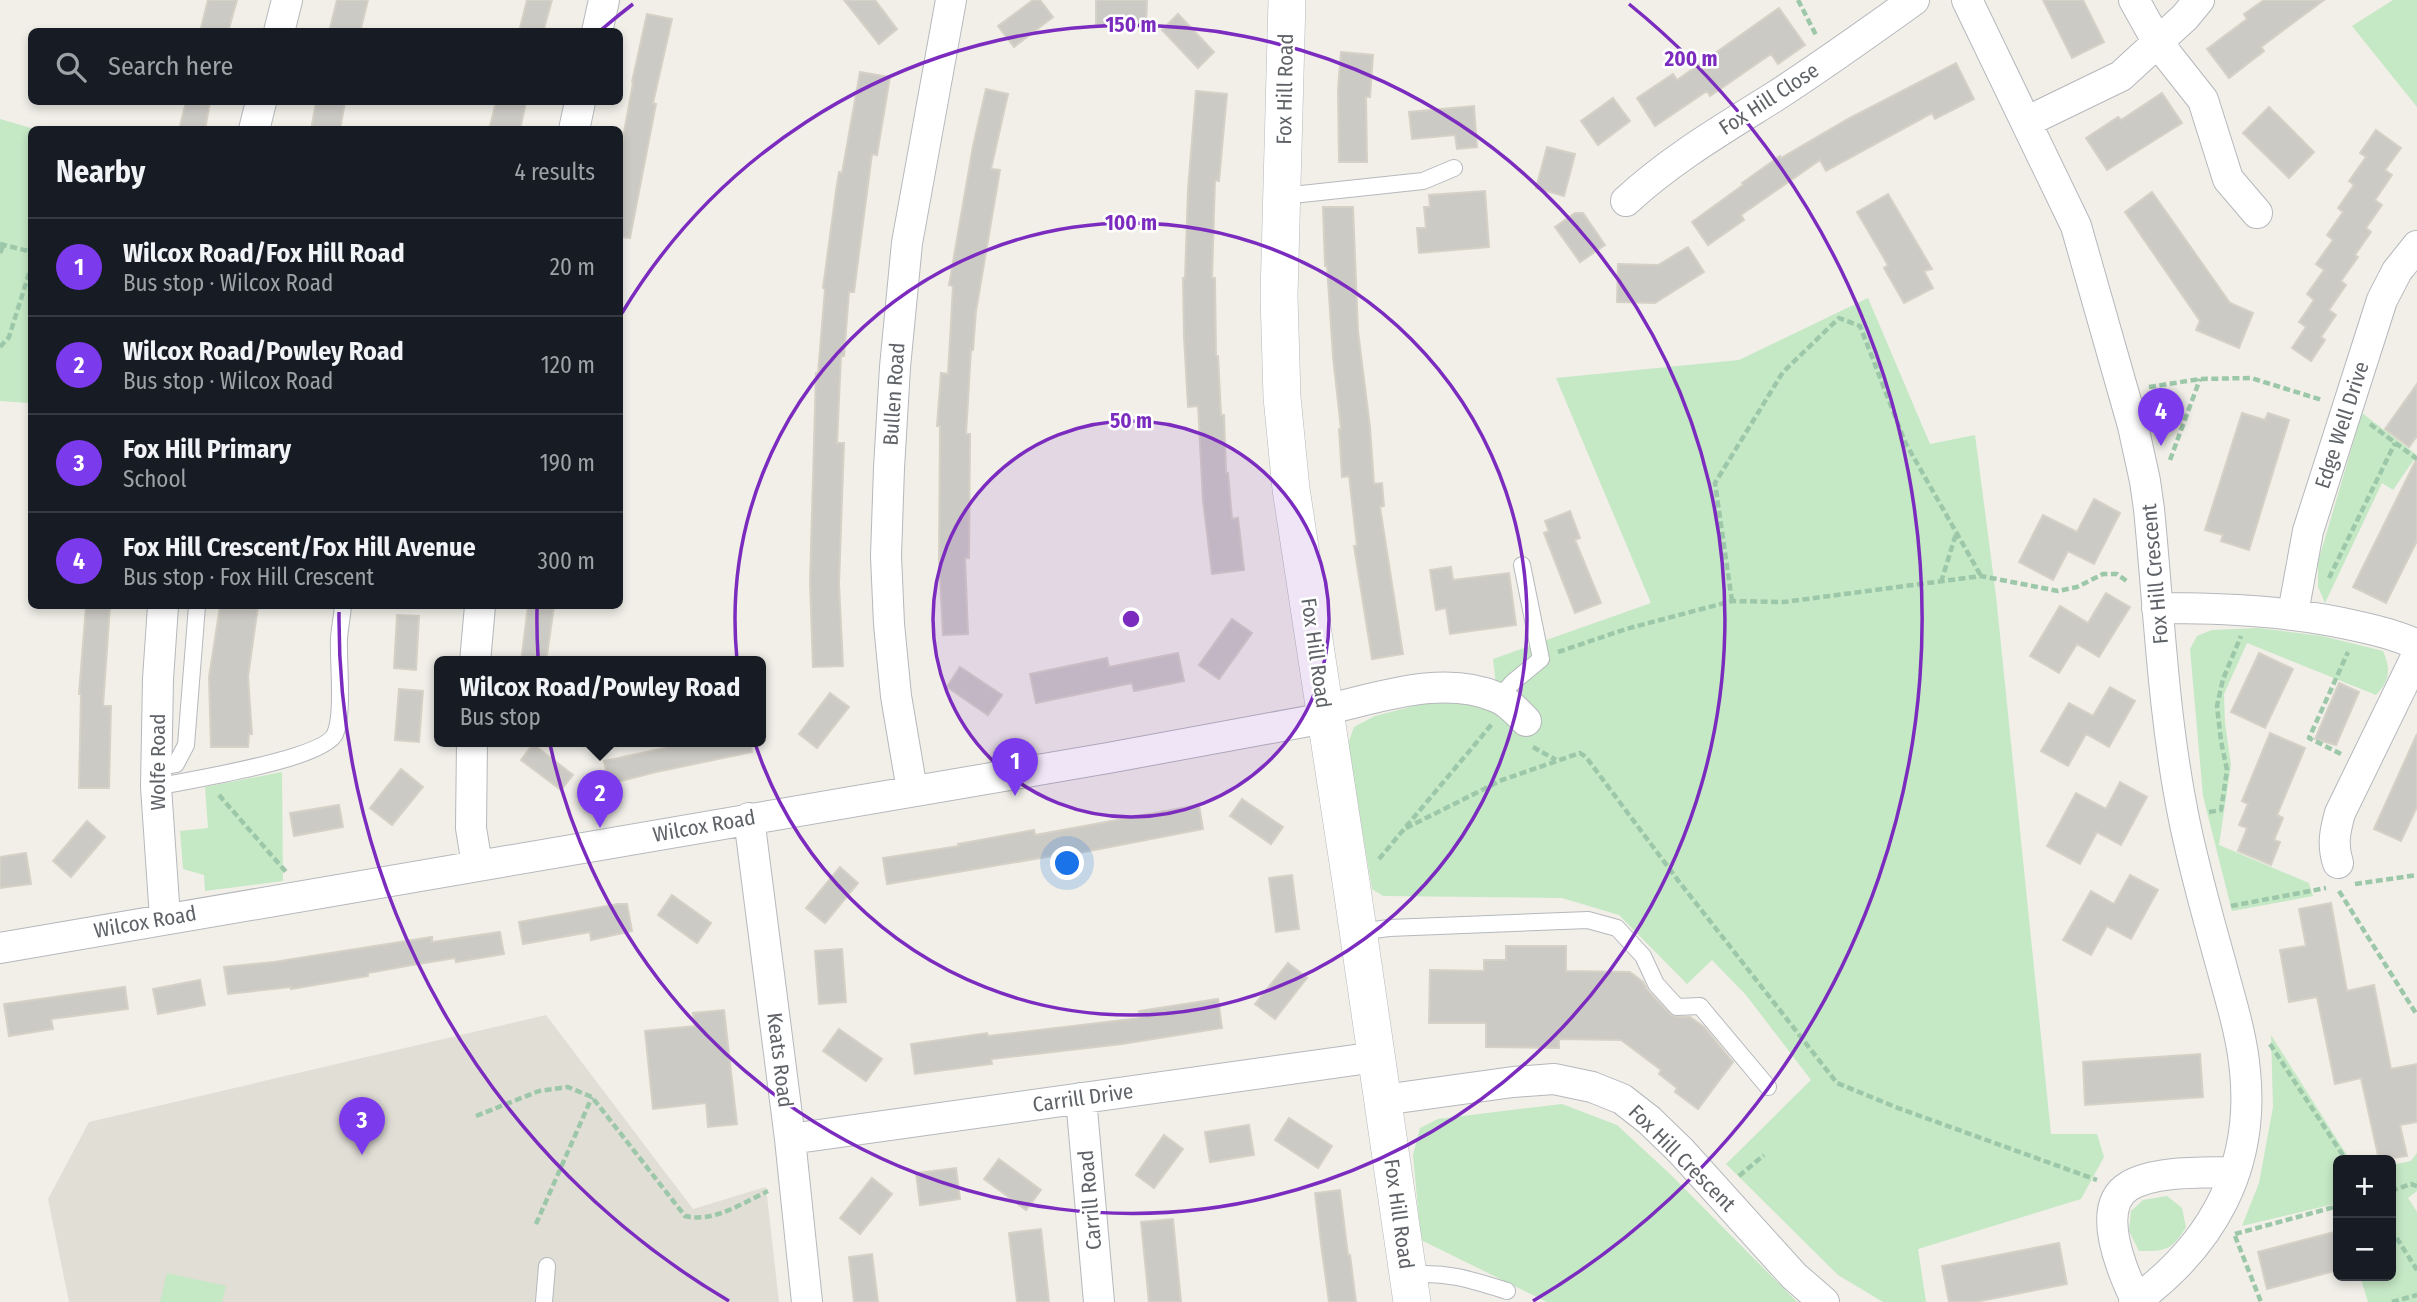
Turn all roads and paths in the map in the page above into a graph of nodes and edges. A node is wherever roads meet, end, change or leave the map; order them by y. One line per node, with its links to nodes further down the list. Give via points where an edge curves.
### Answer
1 (287, 0): 10 (street)
2 (604, 0): 11 (street)
3 (951, 0): 58 (street, Bullen Road, via 907,243 889,468 889,624)
4 (1287, 0): 20 (street, Fox Hill Road)
5 (1798, 0): 13 (path)
6 (1914, 0): 13 (street, Fox Hill Close)
7 (1967, 0): 16 (street, Fox Hill Crescent)
8 (2134, 0): 12 (street)
9 (2199, 0): 12 (street)
10 (280, 28)
11 (598, 28)
12 (2158, 43): 16 (street, via 2121,76); 22 (street, via 2203,100 2220,185)
13 (1829, 61): 21 (street, Fox Hill Close, via 1708,138)
14 (260, 105): 17 (street)
15 (579, 105): 18 (street)
16 (2026, 122): 30 (street, Fox Hill Crescent, via 2076,226)
17 (255, 126)
18 (575, 126)
19 (1454, 168): 20 (lane, via 1423,181)
20 (1283, 196): 53 (street, Fox Hill Road, via 1279,296 1282,397)
21 (1626, 201)
22 (2257, 213)
23 (2, 245): 25 (path); 26 (path)
24 (2417, 246): 31 (street, Edge Well Drive, via 2396,271 2382,300)
25 (28, 251)
26 (0, 253)
27 (28, 277): 28 (path, via 9,337)
28 (0, 347)
29 (2200, 379): 30 (path); 31 (path, via 2250,379); 34 (path)
30 (2122, 391): 40 (street, Fox Hill Crescent, via 2146,481)
31 (2348, 408): 32 (path); 46 (street, Edge Well Drive, via 2308,531)
32 (2395, 443): 33 (path); 46 (path)
33 (2417, 459)
34 (2168, 465)
35 (1956, 534): 37 (path); 38 (path); 39 (path, via 1905,442 1860,326 1839,318 1783,372 1715,483)
36 (1522, 565): 51 (lane)
37 (1981, 576): 38 (path); 40 (path, via 2058,591 2103,574 2118,574)
38 (1941, 582): 39 (path, via 1784,602)
39 (1732, 601): 51 (path, via 1626,629)
40 (2157, 608): 45 (street); 59 (street, Fox Hill Crescent)
41 (163, 609): 56 (street, Wolfe Road)
42 (197, 609): 56 (lane, via 186,745 176,764)
43 (343, 609): 57 (lane, via 334,737 323,746 265,765)
44 (480, 609): 50 (street)
45 (2253, 610): 46 (street); 59 (path, via 2223,680 2217,706 2227,770 2221,810)
46 (2302, 615): 47 (street)
47 (2359, 626): 48 (street); 55 (path, via 2309,738)
48 (2417, 645)
49 (2417, 655): 55 (street)
50 (476, 656)
51 (1541, 659): 52 (lane, via 1512,682)
52 (1511, 708): 53 (street, Wilcox Road, via 1476,690 1452,687 1410,692); 61 (path)
53 (1325, 714): 58 (street, Wilcox Road, via 1108,758); 63 (street, Fox Hill Road)
54 (472, 747): 62 (street, via 471,828)
55 (2364, 765): 64 (street, via 2334,834)
56 (156, 777): 57 (lane); 68 (street, Wolfe Road)
57 (201, 777): 66 (path)
58 (912, 790): 60 (street, Wilcox Road)
59 (2183, 816): 67 (street, Fox Hill Crescent)
60 (749, 818): 62 (street, Wilcox Road); 79 (street, Keats Road)
61 (1406, 828): 63 (path, via 1380,859); 84 (path, via 1502,780 1580,753 1836,1083)
62 (477, 865): 66 (street, Wilcox Road)
63 (1349, 866): 69 (street, Fox Hill Road)
64 (2337, 874): 65 (path); 67 (path); 71 (path)
65 (2416, 874)
66 (305, 895): 68 (street, Wilcox Road)
67 (2206, 910): 81 (street, Fox Hill Crescent, via 2246,1073 2243,1144)
68 (165, 918): 70 (street, Wilcox Road)
69 (1359, 932): 73 (street, Fox Hill Road); 74 (lane, via 1588,920 1617,928 1643,956 1656,984 1677,1007 1700,1006)
70 (0, 948)
71 (2417, 1015)
72 (2269, 1042): 80 (path)
73 (1376, 1057): 76 (street, Carrill Drive); 77 (street, Fox Hill Road)
74 (1769, 1087)
75 (592, 1097): 78 (path, via 568,1087 539,1091); 82 (path, via 685,1216 699,1219 725,1211); 88 (path)
76 (1081, 1098): 79 (street, Carrill Drive); 99 (street, Carrill Road)
77 (1383, 1100): 93 (street, Fox Hill Road); 100 (street, Fox Hill Crescent, via 1554,1079 1622,1099 1681,1151 1794,1276)
78 (476, 1116)
79 (790, 1139): 82 (street, Keats Road)
80 (2343, 1155)
81 (2235, 1172): 84 (street, via 2160,1176); 86 (street, Fox Hill Crescent)
82 (794, 1179): 98 (street, Keats Road)
83 (2417, 1186): 85 (path)
84 (2124, 1189): 96 (street, Fox Hill Crescent, via 2112,1213 2113,1235)
85 (2396, 1189)
86 (2222, 1202): 89 (path); 96 (street, Fox Hill Crescent, via 2203,1237 2175,1269)
87 (2333, 1207): 89 (path)
88 (536, 1224)
89 (2234, 1234): 101 (path)
90 (2396, 1237): 92 (path)
91 (547, 1265): 97 (lane)
92 (2417, 1269)
93 (1410, 1288): 94 (lane, via 1434,1273)
94 (1507, 1291)
95 (2417, 1295): 102 (path)
96 (2135, 1301)
97 (544, 1302)
98 (807, 1302)
99 (1099, 1302)
100 (1824, 1302)
101 (2260, 1302)
102 (2392, 1302)

